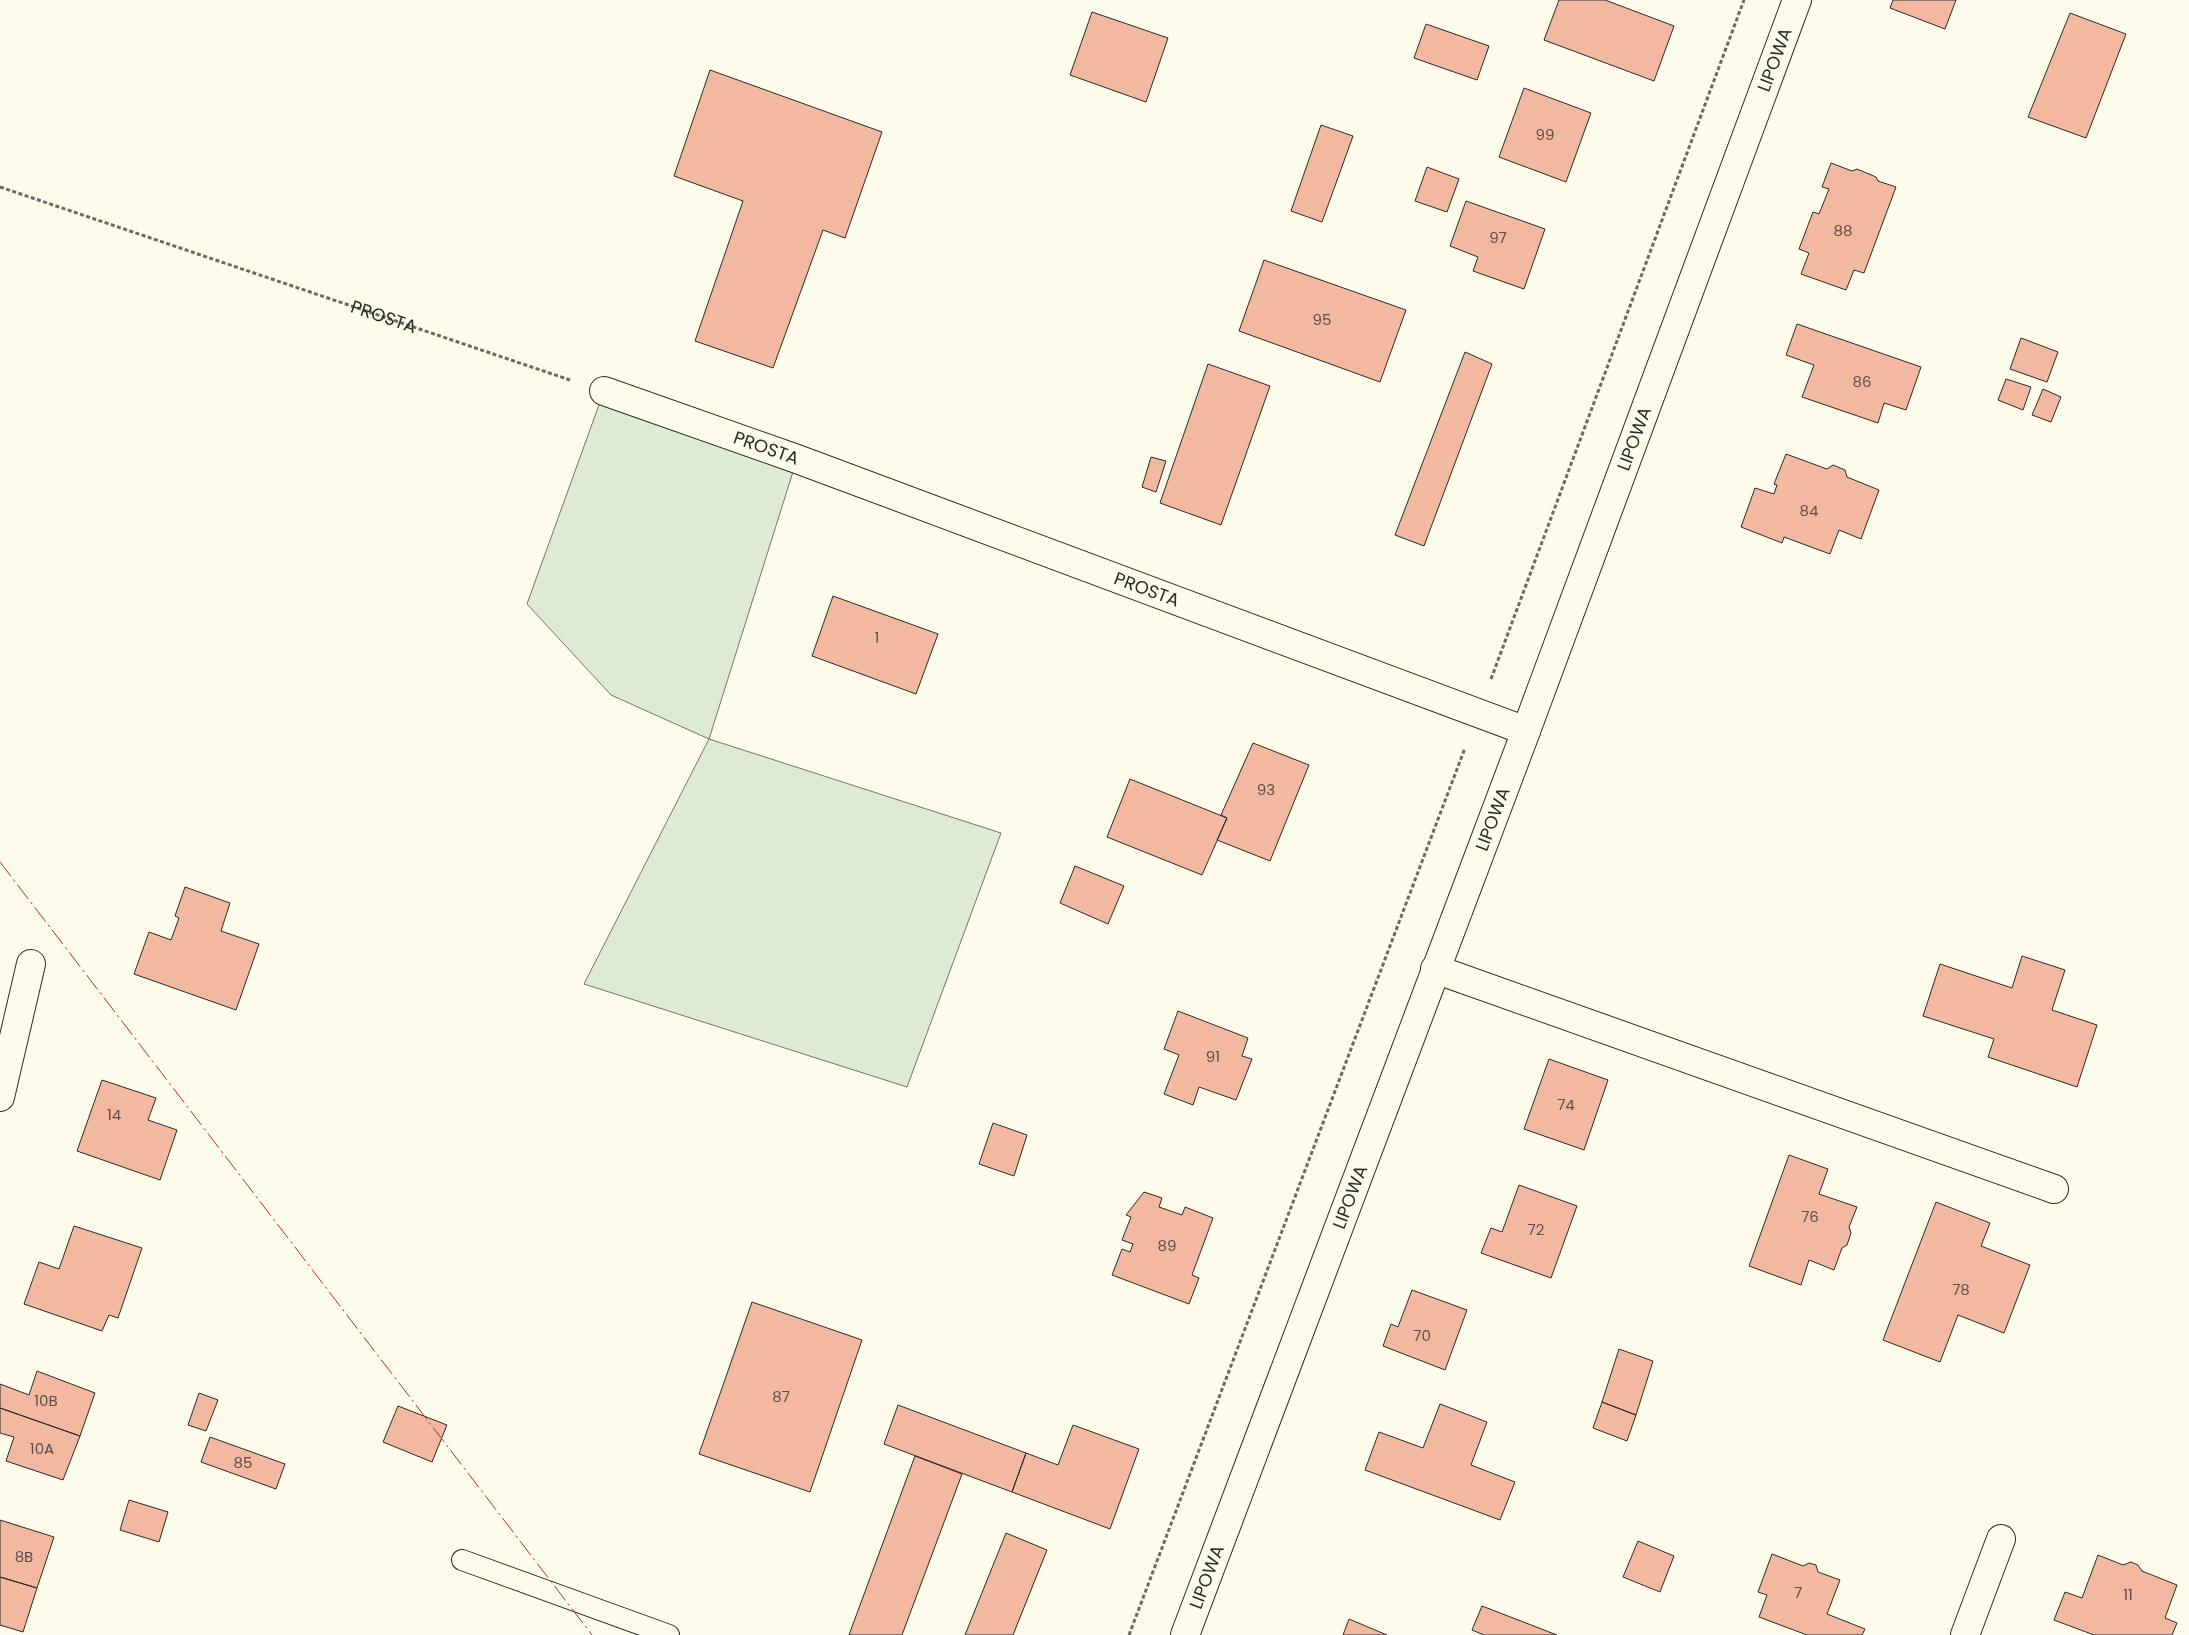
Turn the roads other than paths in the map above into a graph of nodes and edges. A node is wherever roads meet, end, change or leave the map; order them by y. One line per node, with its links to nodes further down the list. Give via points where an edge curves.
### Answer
1 (1797, 0): 3 (street, LIPOWA)
2 (604, 391): 3 (street, PROSTA, via 797,459)
3 (1526, 731): 5 (street, LIPOWA)
4 (31, 964): 6 (street)
5 (1435, 969): 7 (street); 11 (street, LIPOWA)
6 (0, 1097)
7 (2054, 1188)
8 (2001, 1539): 12 (street)
9 (462, 1560): 10 (lane)
10 (668, 1635)
11 (1185, 1635)
12 (1965, 1635)

